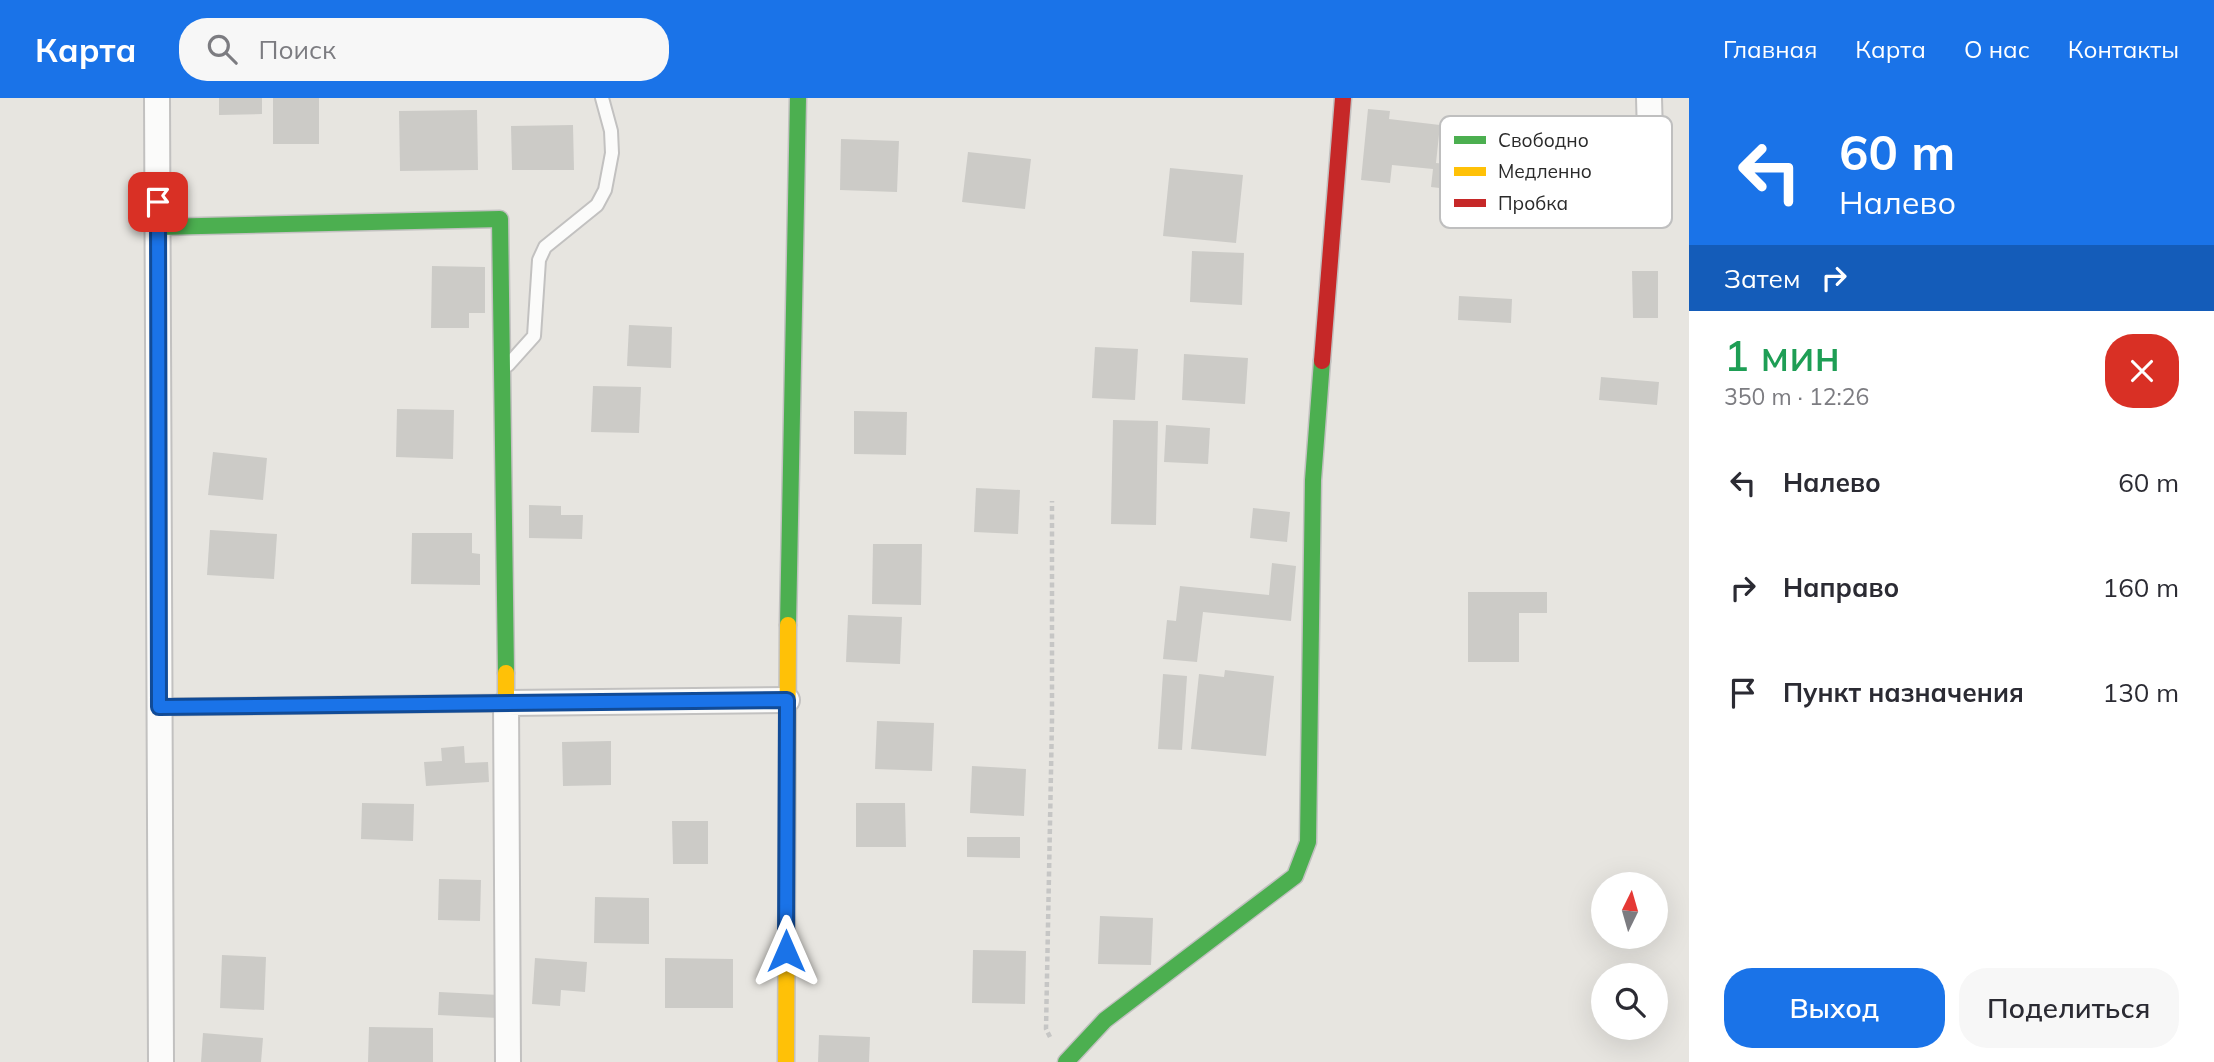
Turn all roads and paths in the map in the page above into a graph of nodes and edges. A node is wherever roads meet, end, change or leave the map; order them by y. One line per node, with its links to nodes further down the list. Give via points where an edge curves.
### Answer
1 (157, 98): 7 (street)
2 (602, 98): 8 (lane, via 612,153 605,190 597,205 545,247 539,260 534,336)
3 (798, 98): 10 (street)
4 (1343, 98): 17 (street, via 1313,480 1308,842 1295,876 1105,1020)
5 (1649, 98): 6 (street)
6 (1650, 116)
7 (158, 228): 8 (street, via 500,219); 12 (street)
8 (503, 370): 11 (street)
9 (1052, 501): 13 (path, via 1046,1029)
10 (787, 700): 11 (street); 16 (street)
11 (506, 703): 12 (street); 15 (street)
12 (159, 707): 14 (street)
13 (1052, 1040)
14 (161, 1062)
15 (508, 1062)
16 (786, 1062)
17 (1066, 1062)

